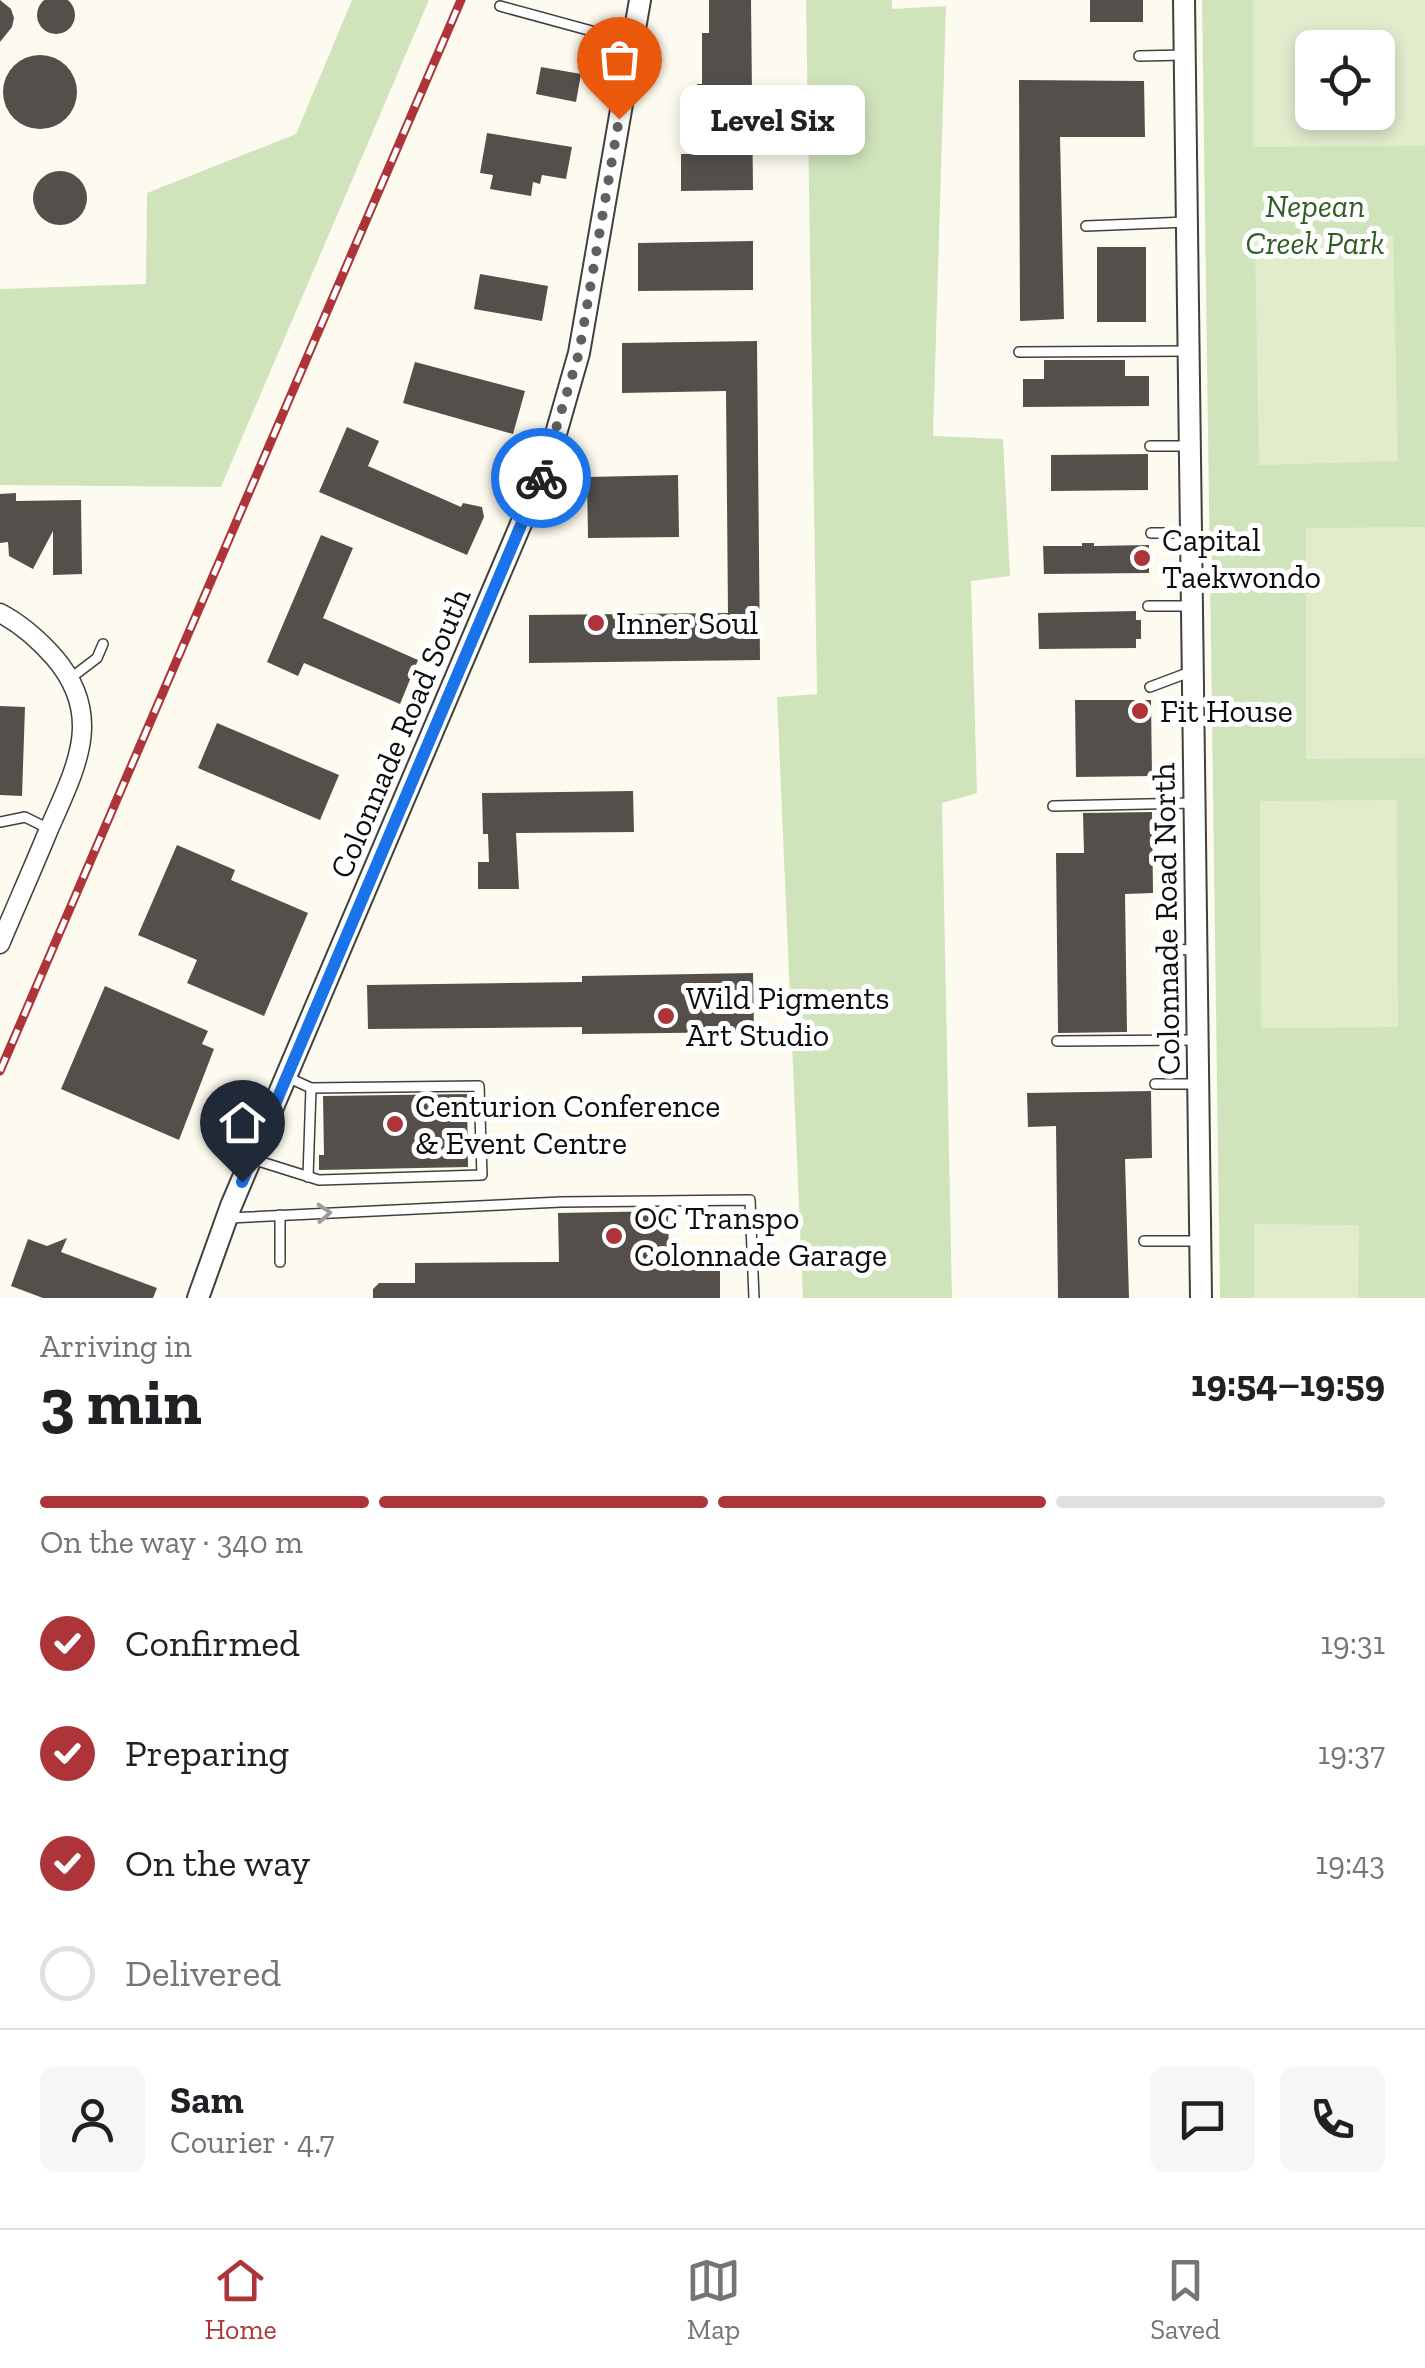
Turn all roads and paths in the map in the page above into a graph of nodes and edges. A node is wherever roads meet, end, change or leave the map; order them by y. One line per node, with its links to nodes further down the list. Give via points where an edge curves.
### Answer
1 (640, 0): 4 (street, Colonnade Road South)
2 (1184, 0): 5 (street, Colonnade Road North)
3 (500, 6): 4 (lane)
4 (632, 42): 31 (street, Colonnade Road South, via 579,353 549,458)
5 (1184, 54): 6 (lane); 7 (street, Colonnade Road North)
6 (1140, 56)
7 (1187, 222): 8 (lane); 9 (street, Colonnade Road North)
8 (1086, 226)
9 (1188, 351): 10 (lane); 12 (street, Colonnade Road North)
10 (1020, 352)
11 (1150, 446): 12 (lane)
12 (1189, 446): 14 (street, Colonnade Road North)
13 (1151, 533): 14 (lane)
14 (1190, 534): 16 (street, Colonnade Road North)
15 (1148, 606): 16 (lane)
16 (1192, 606): 19 (street, Colonnade Road North)
17 (0, 613): 20 (street, via 28,631)
18 (103, 644): 20 (lane)
19 (1192, 671): 21 (lane); 22 (street, Colonnade Road North)
20 (72, 678): 25 (street, via 81,744)
21 (1150, 687)
22 (1194, 803): 23 (lane); 28 (street, Colonnade Road North)
23 (1053, 806)
24 (0, 822): 25 (lane, via 25,817)
25 (50, 829): 26 (street)
26 (0, 944)
27 (1160, 950): 28 (lane)
28 (1196, 950): 29 (street, Colonnade Road North)
29 (1198, 1040): 30 (lane); 33 (street, Colonnade Road North)
30 (1058, 1041)
31 (286, 1077): 34 (lane); 35 (street, Colonnade Road South)
32 (1155, 1084): 33 (lane)
33 (1198, 1084): 40 (street, Colonnade Road North)
34 (311, 1088): 36 (lane); 36 (lane, via 479,1086 482,1175)
35 (252, 1159): 36 (lane); 38 (street, Colonnade Road South)
36 (308, 1176)
37 (280, 1215): 38 (lane); 41 (lane); 43 (lane, one-way to 43, via 750,1200)
38 (227, 1218): 42 (street, Colonnade Road South)
39 (1144, 1241): 40 (lane)
40 (1200, 1242): 44 (street, Colonnade Road North)
41 (280, 1262)
42 (198, 1298)
43 (754, 1298)
44 (1202, 1298)

